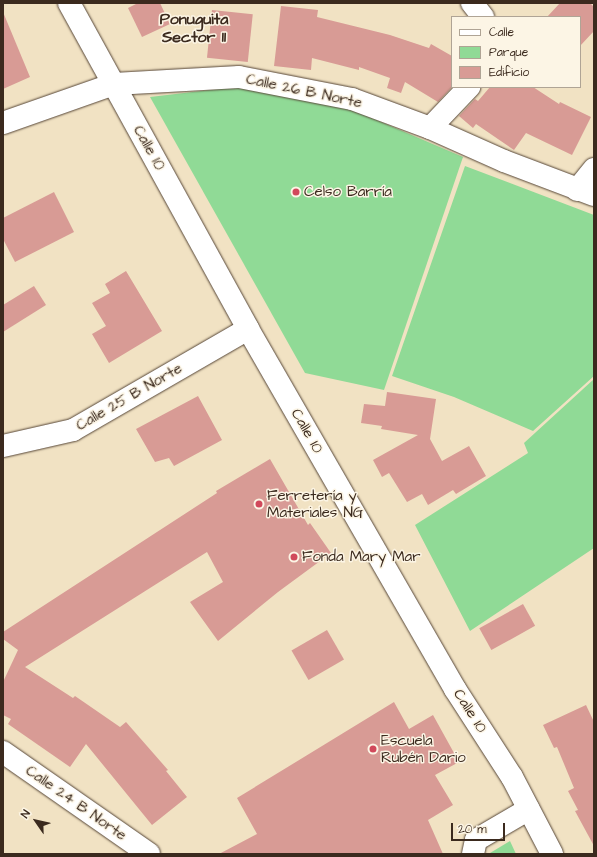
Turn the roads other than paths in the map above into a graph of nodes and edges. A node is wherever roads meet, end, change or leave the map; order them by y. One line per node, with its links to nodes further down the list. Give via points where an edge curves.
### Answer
1 (69, 3): 4 (street, Calle 10)
2 (472, 3): 3 (street)
3 (482, 16)
4 (114, 84): 6 (street, Calle 26 B Norte); 7 (street, Calle 26 B Norte, via 239,77 352,99); 10 (street, Calle 10)
5 (469, 88): 7 (street)
6 (3, 123)
7 (430, 128): 9 (street, Calle 26 B Norte)
8 (594, 169): 9 (street)
9 (586, 192)
10 (248, 329): 11 (street, Calle 25 B Norte, via 73,430); 13 (street, Calle 10, via 455,689 512,777)
11 (3, 446)
12 (3, 752): 14 (street, Calle 24 B Norte)
13 (529, 809): 15 (street, via 476,840); 16 (street, Calle 10)
14 (149, 854)
15 (473, 854)
16 (552, 854)

